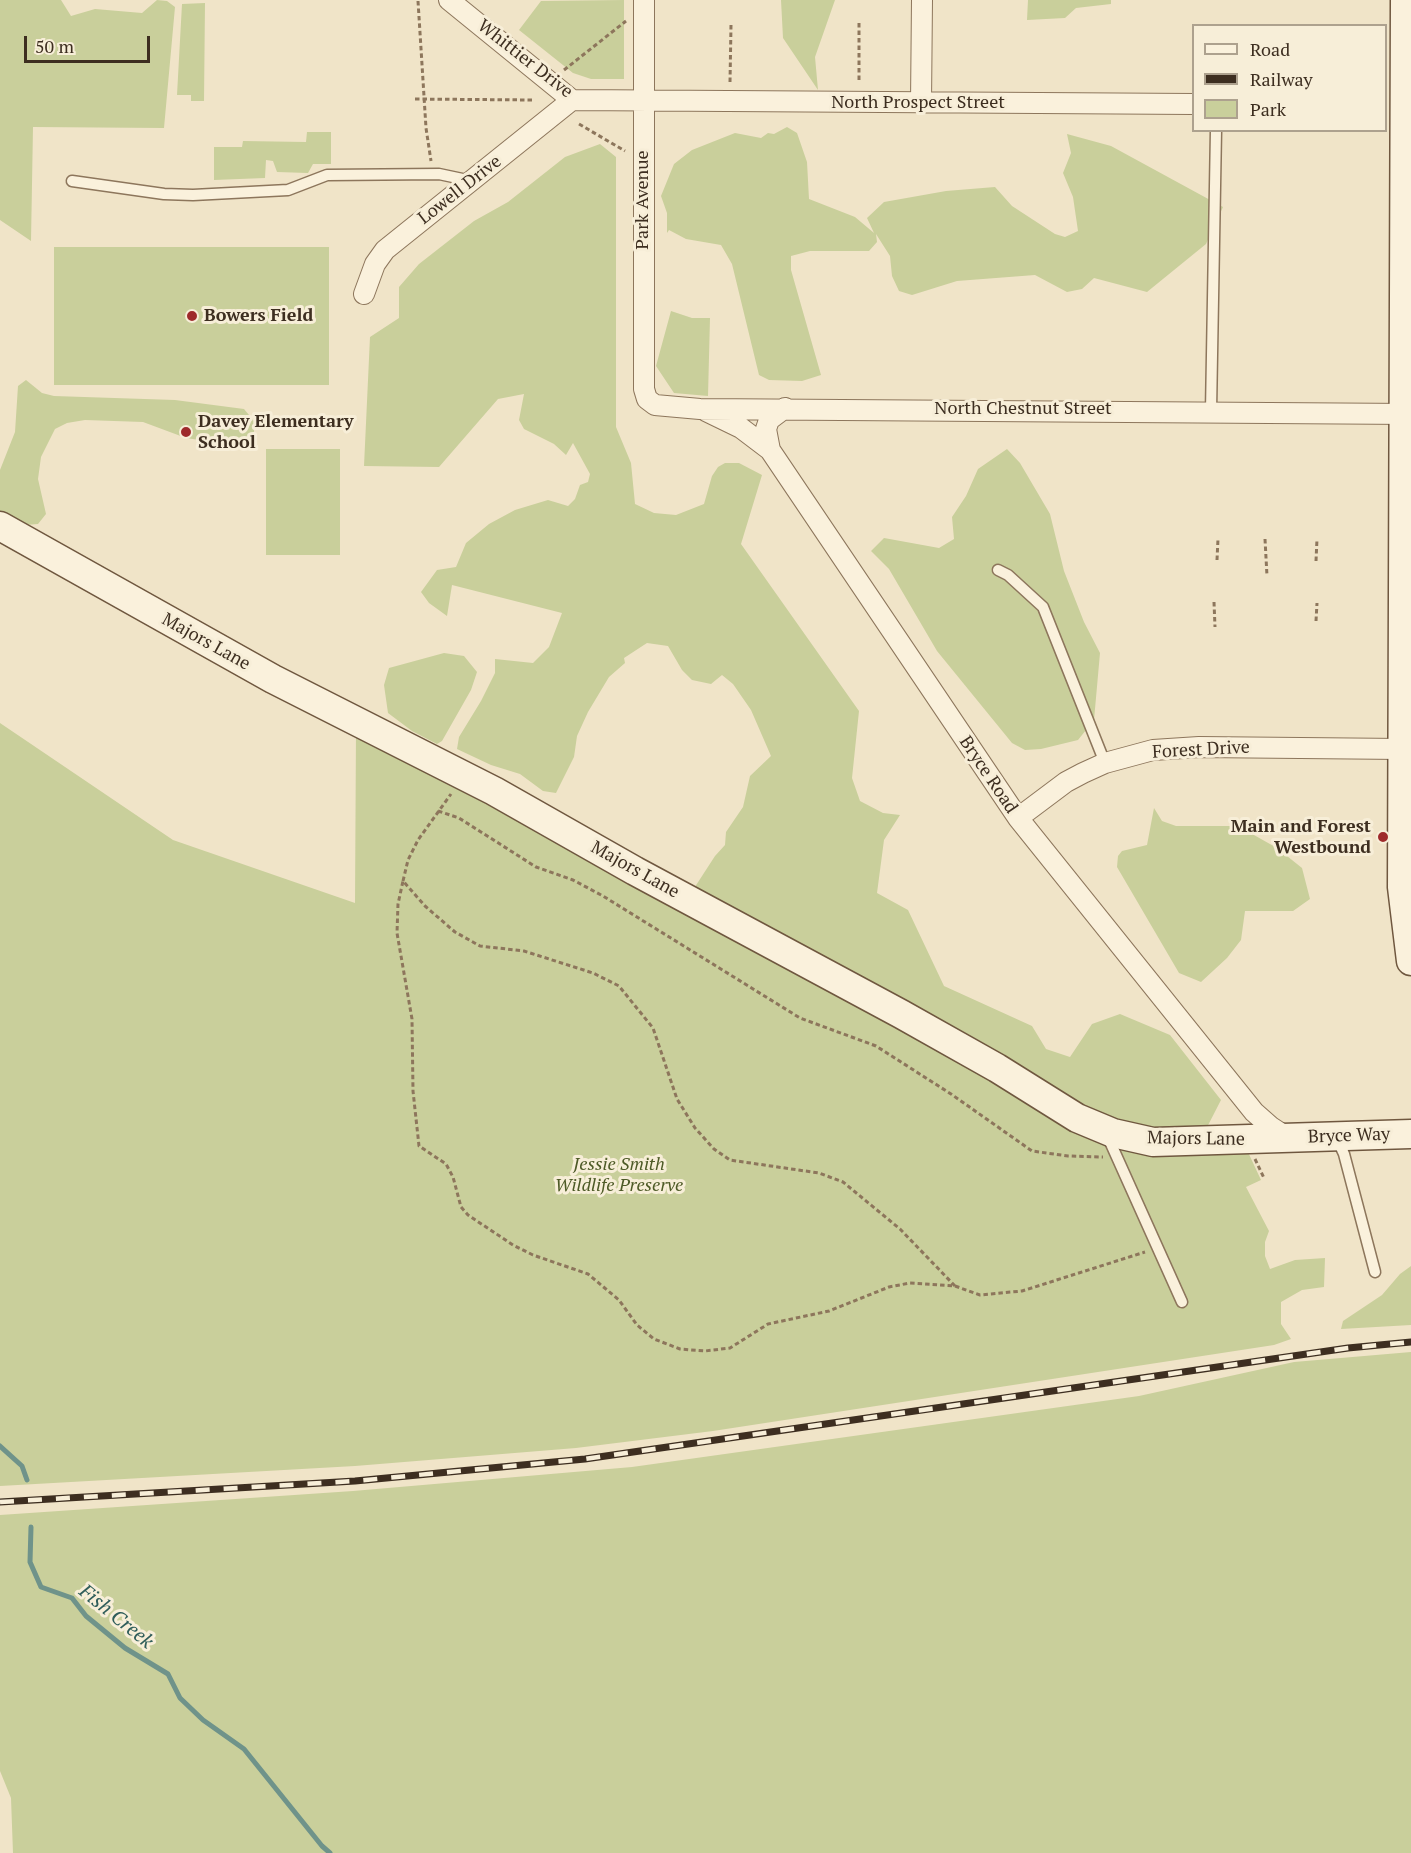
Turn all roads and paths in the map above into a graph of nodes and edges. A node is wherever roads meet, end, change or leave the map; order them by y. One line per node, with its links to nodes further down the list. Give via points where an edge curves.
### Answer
1 (449, 0): 15 (street, Whittier Drive)
2 (644, 0): 16 (street, Park Avenue)
3 (922, 0): 17 (street)
4 (1405, 0): 19 (street)
5 (418, 1): 13 (path)
6 (626, 21): 9 (path)
7 (859, 23): 11 (path)
8 (731, 25): 10 (path)
9 (557, 76)
10 (730, 81)
11 (859, 82)
12 (415, 99): 13 (path)
13 (425, 99): 14 (path); 23 (path)
14 (534, 100)
15 (572, 100): 16 (street, Whittier Drive); 25 (street, Lowell Drive)
16 (644, 101): 17 (street, North Prospect Street); 27 (street, Park Avenue)
17 (921, 103): 18 (street, North Prospect Street)
18 (1192, 104)
19 (1400, 107): 31 (street)
20 (579, 124): 22 (path)
21 (1216, 132): 30 (lane)
22 (625, 151)
23 (431, 156)
24 (72, 181): 25 (lane, via 193,195 288,190 327,175 439,174)
25 (472, 181): 26 (street, Lowell Drive, via 385,250)
26 (364, 294)
27 (647, 399): 29 (street, North Chestnut Street, via 656,405)
28 (785, 408): 29 (street, North Chestnut Street); 30 (street, North Chestnut Street); 32 (street, via 769,420 766,429)
29 (700, 409): 32 (street, Bryce Road, via 741,428)
30 (1211, 411): 31 (street, North Chestnut Street)
31 (1406, 414): 39 (street)
32 (770, 450): 50 (street, Bryce Road)
33 (0, 526): 56 (street, Majors Lane, via 278,682 494,791 930,1030 1077,1118)
34 (1218, 539): 37 (path)
35 (1265, 539): 41 (path)
36 (1317, 539): 38 (path)
37 (1217, 560)
38 (1316, 561)
39 (1407, 567): 46 (street)
40 (998, 570): 47 (lane, via 1043,607)
41 (1267, 576)
42 (1214, 602): 45 (path)
43 (1317, 603): 44 (path)
44 (1316, 621)
45 (1215, 627)
46 (1402, 748): 47 (street, Forest Drive, via 1179,747); 52 (street, via 1402,887)
47 (1105, 763): 50 (street, Forest Drive, via 1066,782)
48 (442, 807): 49 (path)
49 (438, 811): 51 (path, via 408,860); 56 (path, via 473,826 536,867 603,896 800,1018 876,1046 1032,1151 1068,1156)
50 (1018, 818): 55 (street, Bryce Road, via 1254,1112)
51 (403, 881): 61 (path, via 455,932 480,946 524,951 620,986 653,1028 677,1100 714,1149 730,1160 819,1173 843,1182 900,1229); 61 (path, via 397,933 412,1019 419,1146 446,1164 460,1207 468,1215 533,1255 588,1274 619,1300 654,1339 680,1349 730,1348 768,1324 830,1311 889,1287 910,1283)
52 (1411, 961)
53 (1411, 1134): 54 (street, Bryce Way)
54 (1335, 1136): 55 (street, Bryce Way); 60 (lane, via 1344,1154)
55 (1288, 1138): 56 (street, Majors Lane)
56 (1103, 1143): 62 (lane)
57 (1254, 1158): 58 (path)
58 (1264, 1178)
59 (1142, 1253): 61 (path, via 1022,1291 980,1295)
60 (1375, 1272)
61 (955, 1286)
62 (1182, 1302)

